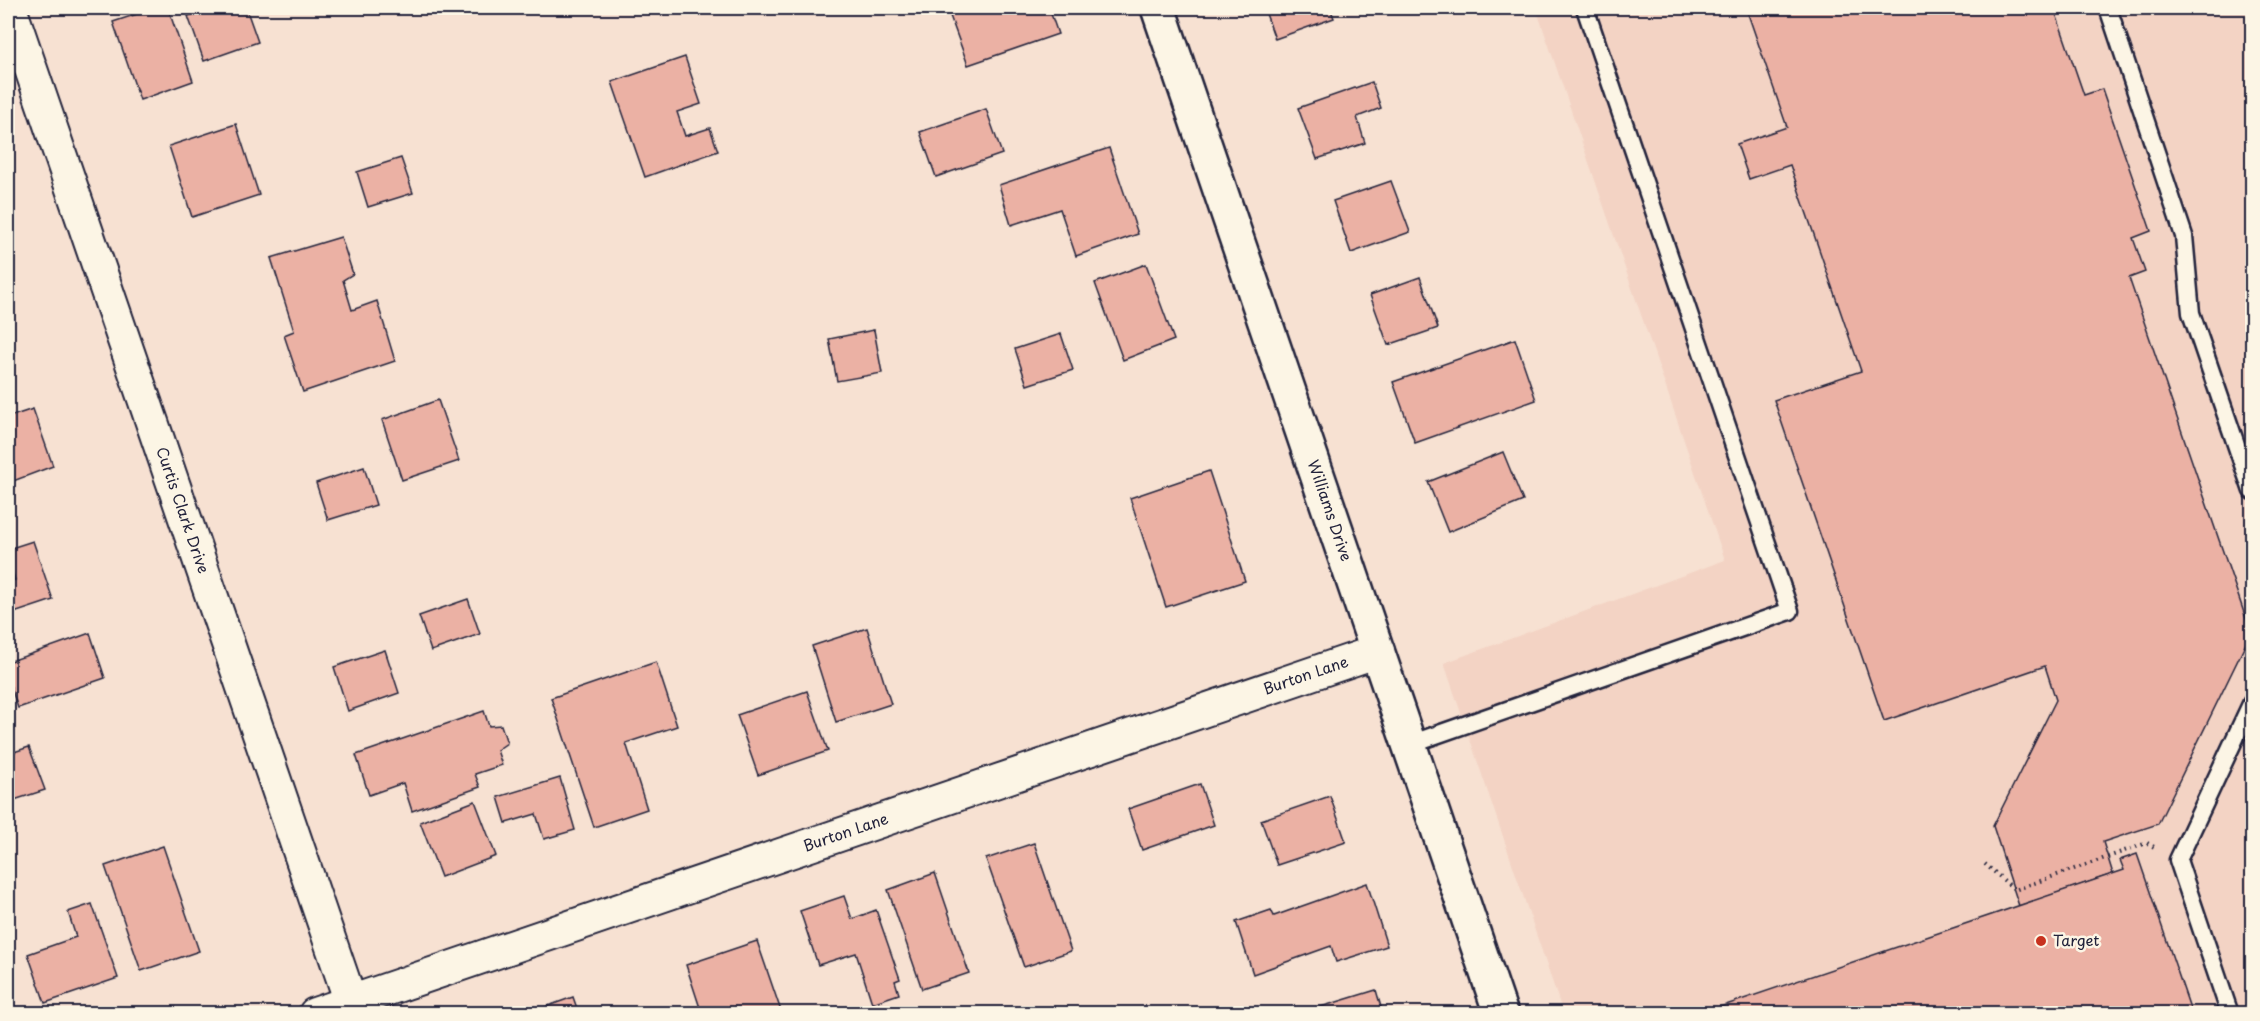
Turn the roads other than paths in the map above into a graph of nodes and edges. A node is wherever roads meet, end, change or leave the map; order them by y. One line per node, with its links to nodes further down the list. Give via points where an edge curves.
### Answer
1 (10, 8): 9 (street, Curtis Clark Drive)
2 (1158, 8): 6 (street, Williams Drive)
3 (1585, 8): 8 (lane, via 1790,611)
4 (2108, 8): 5 (lane, via 2184,236 2191,313)
5 (2253, 491)
6 (1378, 651): 8 (street, Williams Drive); 9 (street, Burton Lane)
7 (2253, 702): 12 (lane, via 2178,860)
8 (1410, 744): 11 (street, Williams Drive)
9 (353, 1007): 10 (street, Burton Lane)
10 (315, 1014)
11 (1501, 1014)
12 (2230, 1014)

